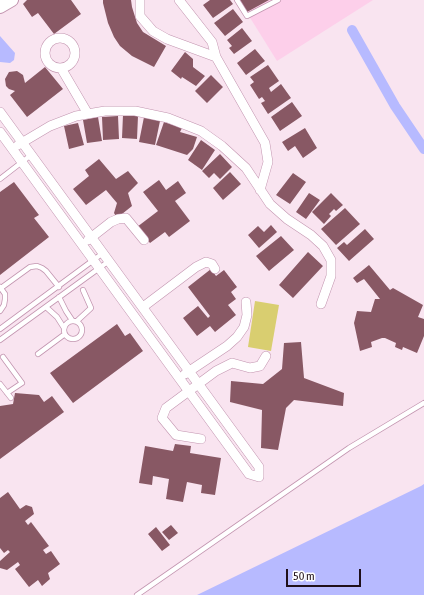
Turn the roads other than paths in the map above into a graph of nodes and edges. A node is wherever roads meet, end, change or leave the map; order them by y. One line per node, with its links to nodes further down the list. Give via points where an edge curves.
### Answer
1 (12, 0): 6 (street)
2 (140, 0): 7 (street, via 140,16 153,31 167,40)
3 (179, 0): 7 (street, via 212,42)
4 (237, 0): 5 (lane, via 247,16)
5 (278, 0)
6 (0, 7)
7 (216, 57): 17 (street, via 264,143 268,162)
8 (61, 68): 10 (street)
9 (0, 112): 12 (street)
10 (88, 114): 12 (street, via 50,126); 17 (street, via 135,111 168,118 201,131 246,168)
11 (0, 132): 13 (street)
12 (22, 142): 13 (street); 14 (street)
13 (12, 149): 15 (street)
14 (31, 155): 15 (lane); 18 (street)
15 (22, 162): 16 (lane); 20 (street)
16 (0, 179)
17 (260, 190): 32 (street, via 270,204 323,246 331,260 331,276)
18 (92, 237): 19 (street, via 111,222 126,218); 20 (street); 21 (street)
19 (144, 240)
20 (82, 245): 22 (street)
21 (103, 253): 22 (lane); 23 (street)
22 (93, 260): 24 (street); 27 (lane)
23 (109, 261): 24 (lane); 34 (street)
24 (99, 268): 30 (lane); 47 (street)
25 (215, 269): 34 (street, via 212,264 206,262 196,267)
26 (1, 287): 27 (lane, via 30,267 37,266 46,271); 35 (lane, via 5,299)
27 (59, 287): 29 (lane)
28 (83, 290): 36 (lane, via 91,308)
29 (44, 297): 33 (lane); 37 (lane)
30 (59, 297): 33 (lane); 36 (lane)
31 (246, 302): 46 (street, via 247,315 244,327 237,337)
32 (321, 304)
33 (48, 305): 38 (lane); 40 (lane)
34 (142, 307): 46 (street)
35 (0, 311)
36 (75, 321): 38 (lane, via 67,322); 41 (lane, via 81,324 83,330 80,336 72,339)
37 (9, 323): 39 (lane); 40 (lane)
38 (64, 328): 41 (lane)
39 (0, 329)
40 (14, 330): 42 (lane)
41 (65, 334): 43 (lane)
42 (0, 340)
43 (38, 354)
44 (266, 356): 48 (street, via 260,366 250,368 232,364)
45 (3, 357): 51 (lane, via 22,383)
46 (189, 372): 47 (street); 48 (street)
47 (179, 379): 50 (street)
48 (198, 383): 50 (street); 50 (street, via 259,467 259,477 249,474)
49 (0, 384): 51 (lane)
50 (188, 391): 54 (street, via 166,408 162,418 176,435)
51 (7, 393): 52 (lane)
52 (11, 398)
53 (424, 403): 55 (lane, via 349,448)
54 (201, 439)
55 (137, 595)

